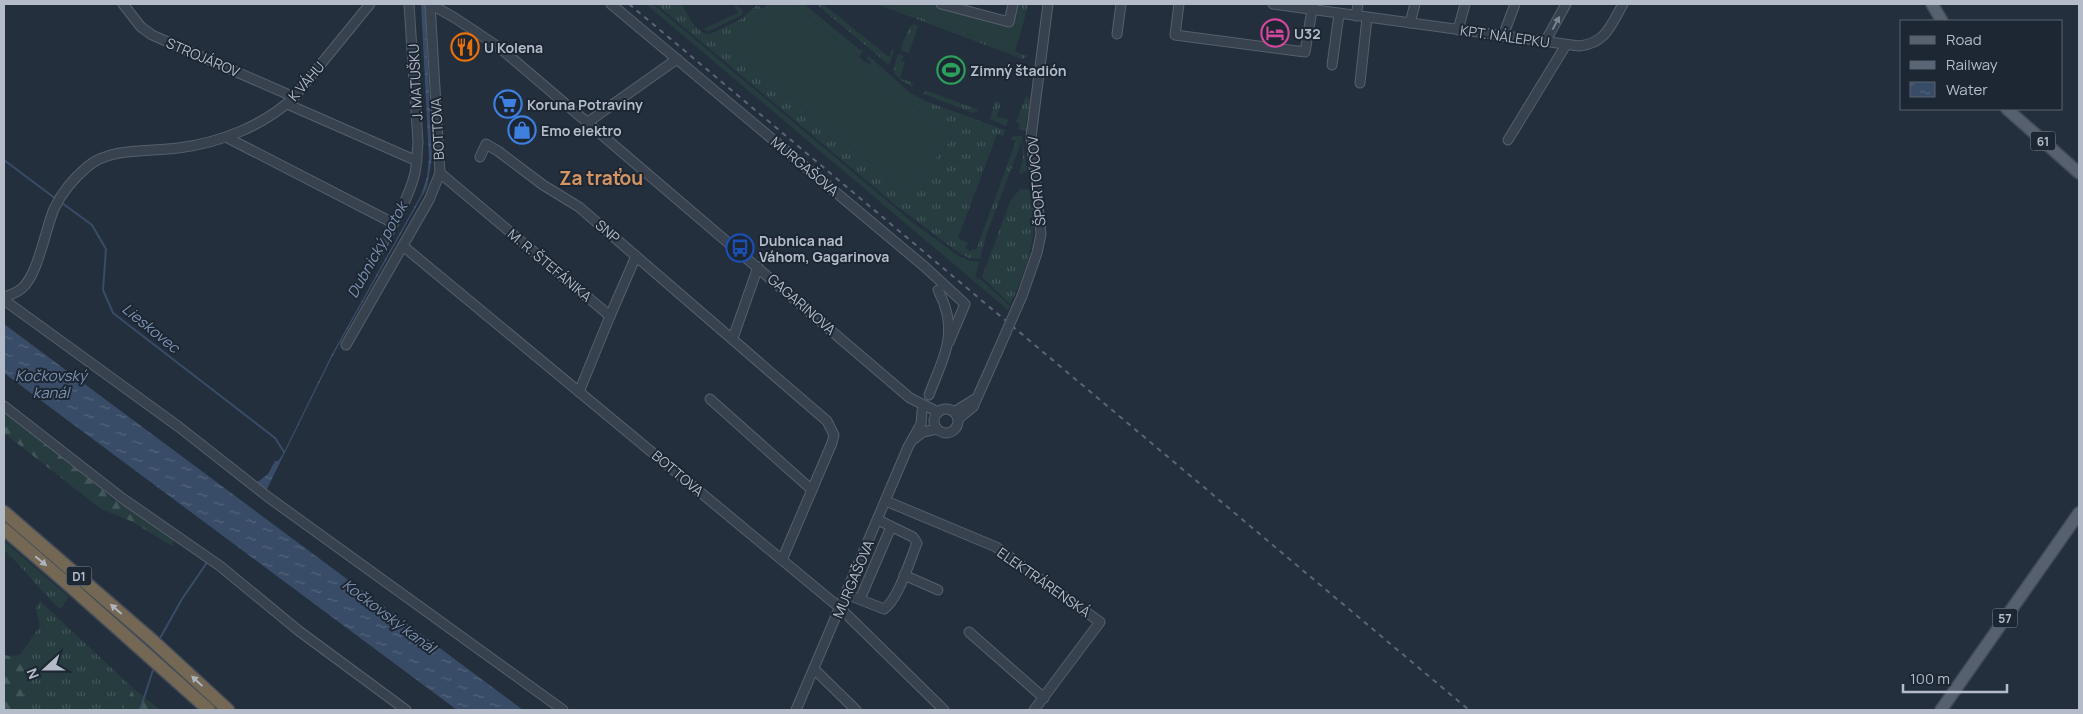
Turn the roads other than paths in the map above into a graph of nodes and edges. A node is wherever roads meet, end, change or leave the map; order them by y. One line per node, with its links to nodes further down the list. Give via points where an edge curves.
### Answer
1 (123, 4): 33 (street, STROJÁROV, via 141,28 152,35)
2 (370, 4): 33 (street, K VÁHU)
3 (409, 4): 40 (street, J. MATUŠKU)
4 (430, 4): 36 (street, GAGARINOVA, via 500,48); 42 (street, BOTTOVA)
5 (611, 4): 30 (street, MURGAŠOVA)
6 (941, 4): 7 (street, via 1009,22)
7 (1013, 4)
8 (1048, 4): 62 (street, ŠPORTOVCOV, bridge, via 1031,137 1041,234 1038,253 973,407)
9 (1121, 4): 26 (street)
10 (1179, 4): 19 (street, via 1175,35 1305,52)
11 (1273, 4): 19 (street, KPT. NÁLEPKU)
12 (1358, 4): 21 (street)
13 (1415, 4): 24 (street)
14 (1466, 4): 25 (street)
15 (1515, 4): 27 (street)
16 (1566, 4): 28 (street, one-way to 16)
17 (1623, 4): 29 (street, KPT. NÁLEPKU, via 1605,35 1592,45)
18 (1932, 4): 23 (main road)
19 (1312, 7): 20 (street, KPT. NÁLEPKU)
20 (1339, 14): 21 (street, KPT. NÁLEPKU); 31 (street)
21 (1356, 16): 22 (street, KPT. NÁLEPKU)
22 (1367, 18): 24 (street, KPT. NÁLEPKU); 32 (street)
23 (1941, 20)
24 (1410, 24): 25 (street, KPT. NÁLEPKU)
25 (1458, 30): 27 (street, KPT. NÁLEPKU)
26 (1117, 34)
27 (1503, 36): 28 (street, KPT. NÁLEPKU)
28 (1545, 42): 29 (street, KPT. NÁLEPKU)
29 (1566, 45): 38 (street)
30 (677, 58): 36 (street); 54 (street, MURGAŠOVA, via 965,304)
31 (1332, 65)
32 (1360, 83)
33 (294, 97): 34 (street, K VÁHU)
34 (287, 104): 37 (street, K VÁHU); 40 (street)
35 (2008, 110): 41 (main road, 61)
36 (588, 122): 47 (street, GAGARINOVA)
37 (226, 137): 43 (street); 48 (street, K VÁHU, via 179,148 107,156 86,168 56,206 32,276)
38 (1508, 140)
39 (480, 158): 46 (street, SNP, via 486,144 498,151 543,185 580,207)
40 (417, 161): 43 (street, J. MATUŠKU, via 415,174)
41 (2079, 173)
42 (440, 174): 44 (street, BOTTOVA); 52 (street, M. R. ŠTEFÁNIKA)
43 (393, 223): 45 (street, J. MATUŠKU)
44 (402, 246): 55 (street, BOTTOVA); 56 (street, BOTTOVA)
45 (378, 250)
46 (636, 256): 52 (street); 53 (street, SNP)
47 (758, 267): 53 (street); 59 (street, GAGARINOVA)
48 (20, 290): 50 (street); 51 (street)
49 (938, 290): 54 (street, MURGAŠOVA, via 949,322)
50 (4, 298): 51 (street)
51 (18, 310): 85 (street, via 179,427 268,498)
52 (610, 316): 56 (street)
53 (733, 338): 66 (street, SNP, via 832,427 832,443)
54 (949, 342): 57 (street, MURGAŠOVA)
55 (346, 345)
56 (579, 392): 73 (street, BOTTOVA)
57 (929, 395)
58 (710, 399): 66 (street)
59 (915, 401): 61 (street, GAGARINOVA); 63 (street, GAGARINOVA)
60 (4, 406): 84 (street)
61 (922, 411): 63 (street, GAGARINOVA); 64 (street, MURGAŠOVA)
62 (956, 415): 63 (street, via 944,409); 63 (street, via 957,427 946,433)
63 (936, 420): 64 (street); 65 (street, MURGAŠOVA, via 929,430 917,435)
64 (920, 424): 65 (street, MURGAŠOVA)
65 (908, 446): 67 (street, MURGAŠOVA)
66 (812, 490): 73 (street, SNP)
67 (886, 501): 70 (street, MURGAŠOVA); 81 (street, ELEKTRÁRENSKÁ, via 996,547 1100,622)
68 (4, 512): 83 (highway, D1, one-way to 68)
69 (2079, 514): 90 (main road, 57)
70 (878, 520): 71 (street); 76 (street, MURGAŠOVA)
71 (891, 527): 74 (street, via 913,537 916,543); 77 (street)
72 (4, 529): 82 (highway, D1, one-way to 82)
73 (782, 560): 78 (street, BOTTOVA)
74 (904, 575): 75 (street); 77 (street, via 890,606 884,609)
75 (938, 590)
76 (846, 594): 77 (street); 78 (street, MURGAŠOVA)
77 (860, 599)
78 (840, 608): 80 (street, MURGAŠOVA); 88 (street, BOTTOVA)
79 (969, 632): 81 (street)
80 (814, 669): 86 (street, MURGAŠOVA); 87 (street)
81 (1044, 698): 89 (street, ELEKTRÁRENSKÁ)
82 (209, 710)
83 (228, 710)
84 (406, 710)
85 (563, 710)
86 (796, 710)
87 (856, 710)
88 (944, 710)
89 (1034, 710)
90 (1941, 710)

